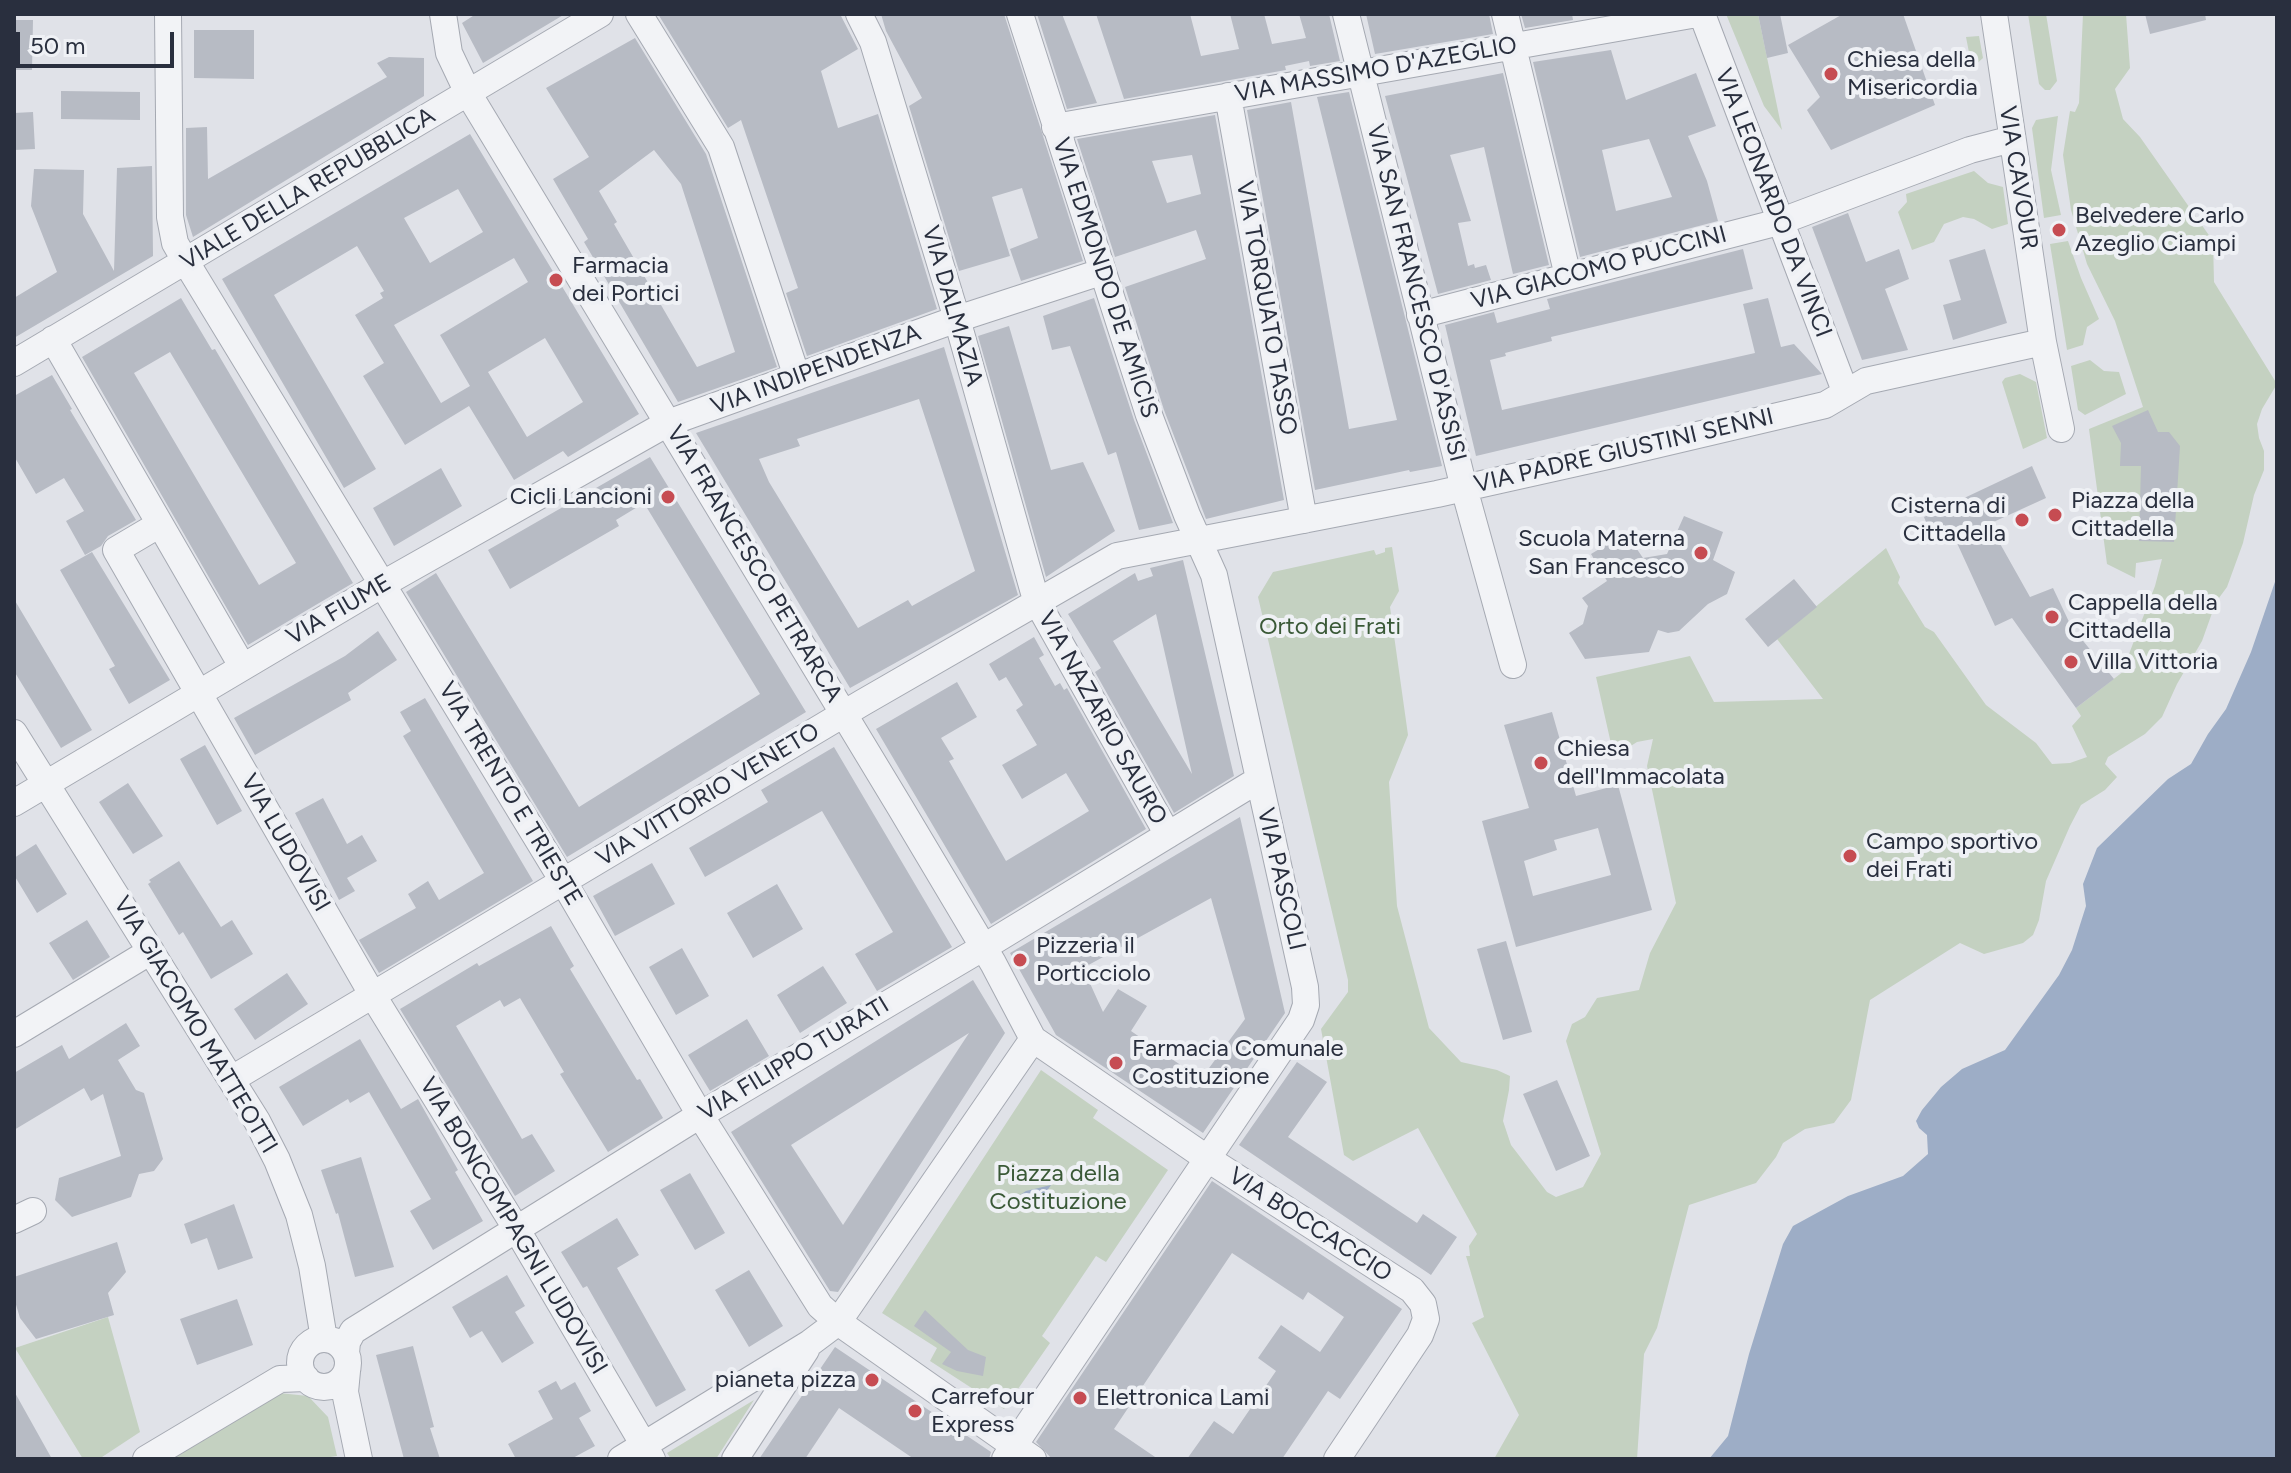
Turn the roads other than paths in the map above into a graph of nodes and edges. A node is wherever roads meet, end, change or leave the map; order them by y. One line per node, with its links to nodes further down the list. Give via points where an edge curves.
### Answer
1 (168, 14): 18 (street, VIA TRENTO E TRIESTE, via 170,217)
2 (443, 14): 13 (street, VIA FRANCESCO PETRARCA, via 449,53)
3 (600, 14): 13 (street, VIALE DELLA REPUBBLICA)
4 (639, 14): 26 (street, via 721,147)
5 (859, 14): 22 (street, VIA DALMAZIA, via 873,42)
6 (1020, 14): 15 (street, VIA EDMONDO DE AMICIS)
7 (1346, 14): 12 (street, VIA SAN FRANCESCO D'ASSISI)
8 (1505, 14): 11 (street)
9 (1700, 14): 11 (street, VIA MASSIMO D'AZEGLIO); 17 (street, VIA LEONARDO DA VINCI)
10 (1994, 14): 16 (street, VIA CAVOUR)
11 (1513, 45): 12 (street, VIA MASSIMO D'AZEGLIO); 20 (street)
12 (1361, 72): 14 (street, VIA MASSIMO D'AZEGLIO); 21 (street, VIA SAN FRANCESCO D'ASSISI)
13 (468, 93): 18 (street, VIALE DELLA REPUBBLICA); 28 (street, VIA FRANCESCO PETRARCA)
14 (1228, 96): 15 (street, VIA MASSIMO D'AZEGLIO); 31 (street, VIA TORQUATO TASSO)
15 (1055, 127): 19 (street, VIA EDMONDO DE AMICIS)
16 (2012, 139): 17 (street, VIA GIACOMO PUCCINI); 24 (street, VIA CAVOUR)
17 (1779, 222): 20 (street, VIA GIACOMO PUCCINI); 27 (street, VIA LEONARDO DA VINCI)
18 (186, 262): 23 (street, VIALE DELLA REPUBBLICA); 36 (street, VIA TRENTO E TRIESTE)
19 (1101, 272): 22 (street, VIA INDIPENDENZA); 34 (street, VIA EDMONDO DE AMICIS)
20 (1568, 276): 21 (street, VIA GIACOMO PUCCINI)
21 (1420, 315): 30 (street, VIA SAN FRANCESCO D'ASSISI)
22 (957, 319): 26 (street, VIA INDIPENDENZA); 37 (street, VIA DALMAZIA)
23 (53, 339): 25 (street, VIALE DELLA REPUBBLICA); 32 (street)
24 (2043, 342): 27 (street, VIA PADRE GIUSTINI SENNI, via 1866,381); 29 (street)
25 (14, 363)
26 (797, 377): 28 (street, VIA INDIPENDENZA)
27 (1845, 391): 30 (street, VIA PADRE GIUSTINI SENNI, via 1825,405)
28 (668, 423): 36 (street, VIA FIUME); 41 (street, VIA FRANCESCO PETRARCA)
29 (2061, 429)
30 (1464, 488): 31 (street, VIA PADRE GIUSTINI SENNI); 38 (street, VIA SAN FRANCESCO D'ASSISI)
31 (1304, 520): 33 (street, VIA PADRE GIUSTINI SENNI)
32 (160, 524): 39 (street); 40 (street, VIA LUDOVISI, via 116,550)
33 (1232, 533): 34 (street, VIA PADRE GIUSTINI SENNI); 35 (street)
34 (1197, 539): 35 (street, VIA PASCOLI); 37 (street, VIA VITTORIO VENETO, via 1117,556)
35 (1214, 575): 43 (street, VIA PASCOLI)
36 (383, 584): 39 (street, VIA FIUME); 47 (street, VIA TRENTO E TRIESTE)
37 (1036, 600): 41 (street, VIA VITTORIO VENETO); 46 (street, VIA NAZARIO SAURO)
38 (1513, 665)
39 (242, 666): 40 (street, VIA FIUME)
40 (198, 692): 44 (street, VIA FIUME); 50 (street, VIA LUDOVISI)
41 (844, 714): 47 (street, VIA VITTORIO VENETO); 48 (street, VIA FRANCESCO PETRARCA)
42 (14, 733): 44 (street, VIA GIACOMO MATTEOTTI)
43 (1258, 780): 46 (street, VIA FILIPPO TURATI); 55 (street, VIA PASCOLI, via 1306,1005)
44 (47, 783): 45 (street, VIA FIUME); 49 (street, VIA GIACOMO MATTEOTTI)
45 (14, 803)
46 (1168, 835): 48 (street, VIA FILIPPO TURATI)
47 (563, 881): 50 (street, VIA VITTORIO VENETO); 54 (street, VIA TRENTO E TRIESTE)
48 (984, 947): 52 (street, VIA FRANCESCO PETRARCA); 54 (street, VIA FILIPPO TURATI)
49 (151, 951): 51 (street); 53 (street, VIA GIACOMO MATTEOTTI)
50 (372, 994): 53 (street, VIA VITTORIO VENETO); 56 (street, VIA BONCOMPAGNI LUDOVISI)
51 (14, 1034)
52 (1033, 1039): 55 (street); 57 (street)
53 (232, 1079): 58 (street, VIA GIACOMO MATTEOTTI, via 277,1160 299,1215)
54 (700, 1115): 56 (street, VIA FILIPPO TURATI); 57 (street, VIA TRENTO E TRIESTE, via 820,1306)
55 (1208, 1159): 64 (street); 67 (street, VIA BOCCACCIO, via 1412,1290 1423,1304 1424,1328)
56 (517, 1230): 60 (street, VIA FILIPPO TURATI, via 353,1331); 63 (street, VIA BONCOMPAGNI LUDOVISI)
57 (838, 1322): 59 (street); 64 (street)
58 (324, 1339): 60 (street, via 337,1343); 61 (street, via 302,1352 300,1366)
59 (810, 1343): 63 (street); 66 (street)
60 (346, 1362): 61 (street, via 343,1377 331,1386); 62 (street, via 345,1392)
61 (311, 1382): 62 (street, via 332,1403); 65 (street, via 280,1379)
62 (358, 1454)
63 (639, 1454)
64 (1018, 1455)
65 (146, 1459)
66 (735, 1459)
67 (1337, 1459)

